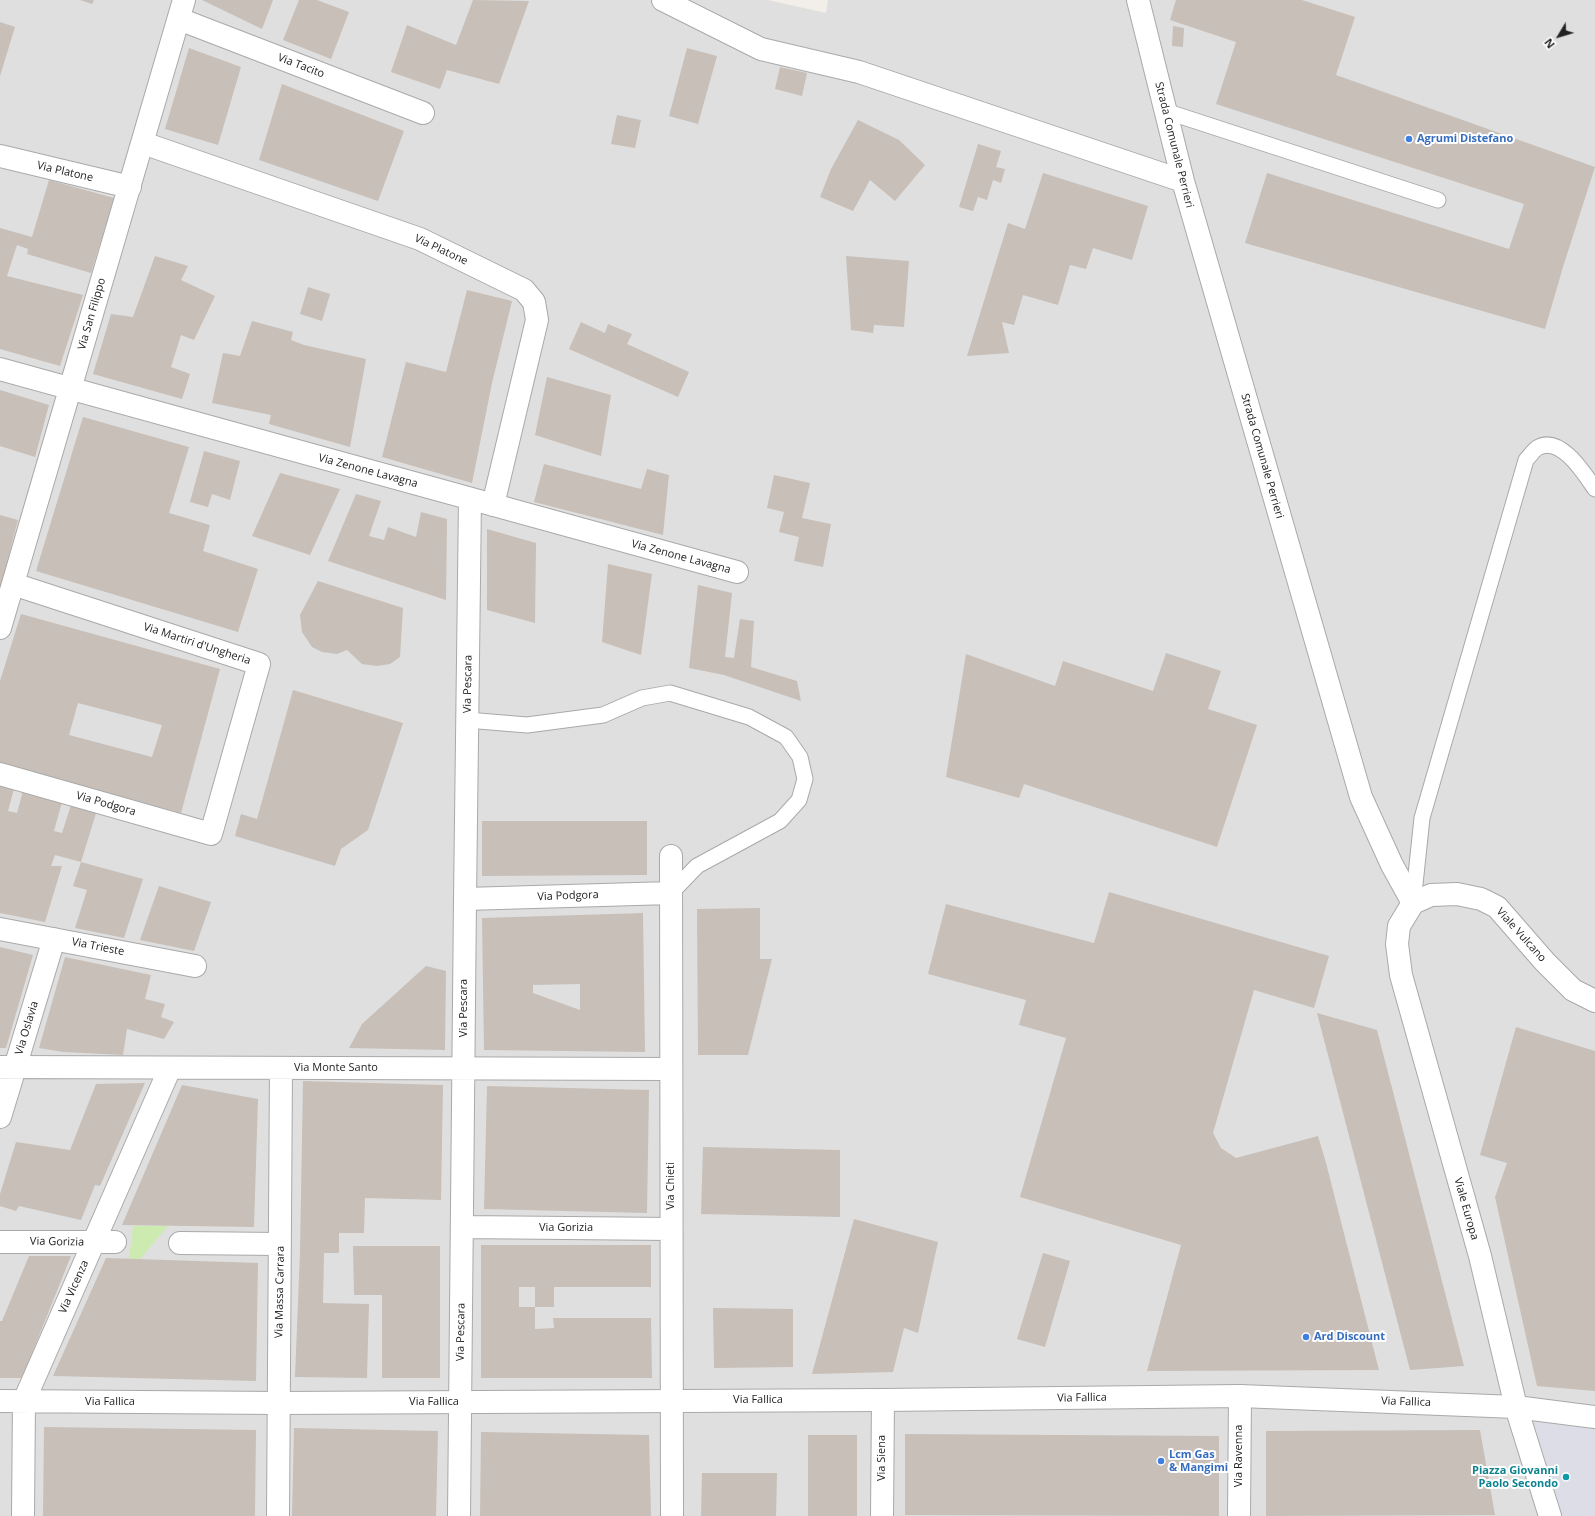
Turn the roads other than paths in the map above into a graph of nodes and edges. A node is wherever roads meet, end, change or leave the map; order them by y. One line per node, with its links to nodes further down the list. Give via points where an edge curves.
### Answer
1 (663, 0): 8 (street, via 761,48 859,72)
2 (1138, 0): 4 (street, Strada Comunale Perrieri)
3 (181, 9): 5 (street, Via Tacito); 6 (street, Via San Filippo)
4 (1165, 111): 8 (street, Strada Comunale Perrieri); 10 (lane)
5 (423, 113)
6 (143, 143): 9 (street, Via San Filippo); 15 (street, Via Platone, via 420,239 524,290 534,302 537,320)
7 (0, 156): 9 (street, Via Platone)
8 (1182, 181): 25 (street, Strada Comunale Perrieri, via 1361,796 1392,865)
9 (130, 187): 12 (street, Via San Filippo)
10 (1438, 200)
11 (0, 369): 12 (street, Via Zenone Lavagna)
12 (70, 388): 14 (street, Via Zenone Lavagna); 17 (street, Via San Filippo)
13 (1595, 489): 25 (lane, via 1580,467 1562,450 1548,445 1536,448 1526,460 1422,818)
14 (470, 499): 15 (street, Via Zenone Lavagna); 19 (street, Via Pescara)
15 (493, 505): 16 (street, Via Zenone Lavagna)
16 (737, 572)
17 (7, 592): 18 (street, Via San Filippo); 21 (street, Via Martiri d'Ungheria, via 259,664)
18 (0, 628)
19 (467, 720): 23 (lane, via 528,725 603,715 642,698 670,693 749,717 786,737 800,757 806,779 799,800 780,821 697,866); 24 (street, Via Pescara)
20 (0, 774): 21 (street, Via Podgora)
21 (211, 834)
22 (671, 856): 23 (street, Via Chieti)
23 (671, 893): 24 (street, Via Podgora); 34 (street, Via Chieti)
24 (464, 899): 33 (street, Via Pescara)
25 (1413, 903): 29 (street, Viale Vulcano, via 1431,894 1457,894 1481,898 1497,907 1573,990); 49 (street, Viale Europa, via 1399,926 1397,944 1401,975 1480,1256)
26 (0, 929): 27 (street, Via Trieste)
27 (54, 939): 28 (street, Via Trieste); 30 (street, Via Oslavia)
28 (195, 966)
29 (1595, 1001)
30 (7, 1067): 31 (street, Via Monte Santo); 35 (street, Via Oslavia)
31 (170, 1068): 32 (street, Via Monte Santo); 39 (street, Via Vicenza)
32 (281, 1068): 33 (street, Via Monte Santo); 41 (street, Via Massa Carrara)
33 (463, 1068): 34 (street, Via Monte Santo); 36 (street, Via Pescara)
34 (671, 1069): 37 (street, Via Chieti)
35 (0, 1117)
36 (462, 1227): 37 (street, Via Gorizia); 47 (street, Via Pescara)
37 (671, 1229): 46 (street, Via Chieti)
38 (0, 1242): 39 (street, Via Gorizia)
39 (104, 1243): 45 (street, Via Vicenza)
40 (180, 1243): 41 (street)
41 (280, 1244): 48 (street, Via Massa Carrara)
42 (1240, 1396): 43 (street, Via Fallica); 49 (street, Via Fallica); 56 (street, Via Ravenna)
43 (883, 1400): 46 (street, Via Fallica); 55 (street, Via Siena)
44 (0, 1401): 45 (street, Via Fallica)
45 (24, 1401): 48 (street, Via Fallica); 51 (street, Via Vicenza)
46 (672, 1401): 47 (street, Via Fallica); 54 (street, Via Chieti)
47 (460, 1402): 48 (street, Via Fallica); 53 (street, Via Pescara)
48 (279, 1403): 52 (street, Via Massa Carrara)
49 (1516, 1407): 50 (street, Via Fallica); 57 (street, Viale Europa)
50 (1595, 1417)
51 (23, 1516)
52 (278, 1516)
53 (459, 1516)
54 (672, 1516)
55 (882, 1516)
56 (1239, 1516)
57 (1550, 1516)

